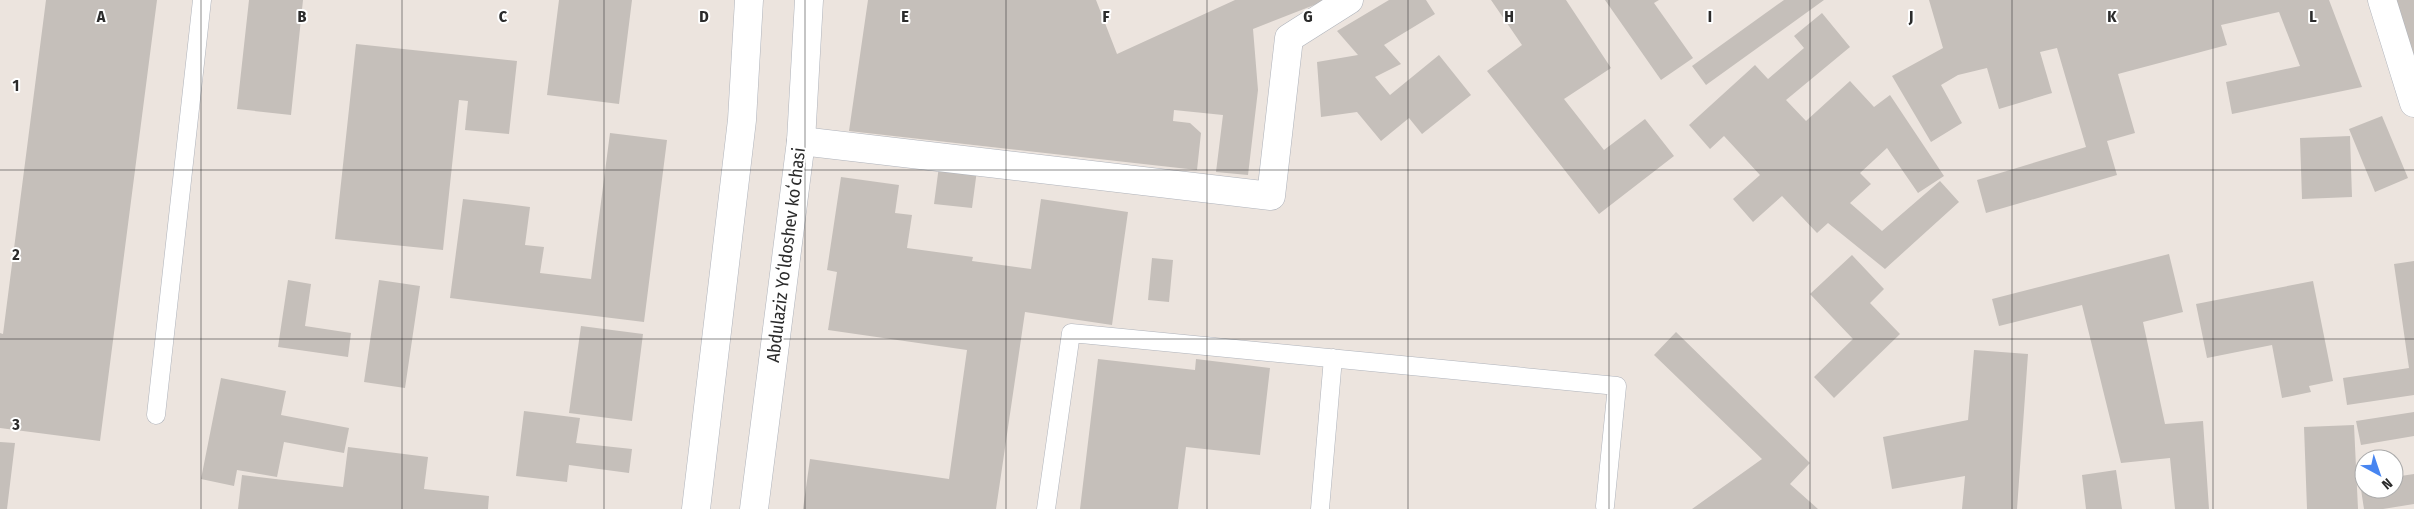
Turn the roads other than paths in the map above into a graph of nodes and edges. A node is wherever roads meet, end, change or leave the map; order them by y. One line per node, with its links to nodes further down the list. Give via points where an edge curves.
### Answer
1 (202, 0): 9 (lane)
2 (749, 0): 11 (main road, via 742,120)
3 (809, 0): 7 (main road, Abdulaziz Yoʻldoshev koʻchasi)
4 (1349, 0): 7 (main road, via 1289,38 1271,196)
5 (2382, 0): 6 (main road)
6 (2414, 103)
7 (801, 141): 12 (main road, Abdulaziz Yoʻldoshev koʻchasi)
8 (1333, 358): 10 (lane, via 1618,386); 13 (lane, via 1071,333); 14 (lane)
9 (156, 415)
10 (1605, 506)
11 (696, 509)
12 (754, 509)
13 (1046, 509)
14 (1320, 509)

